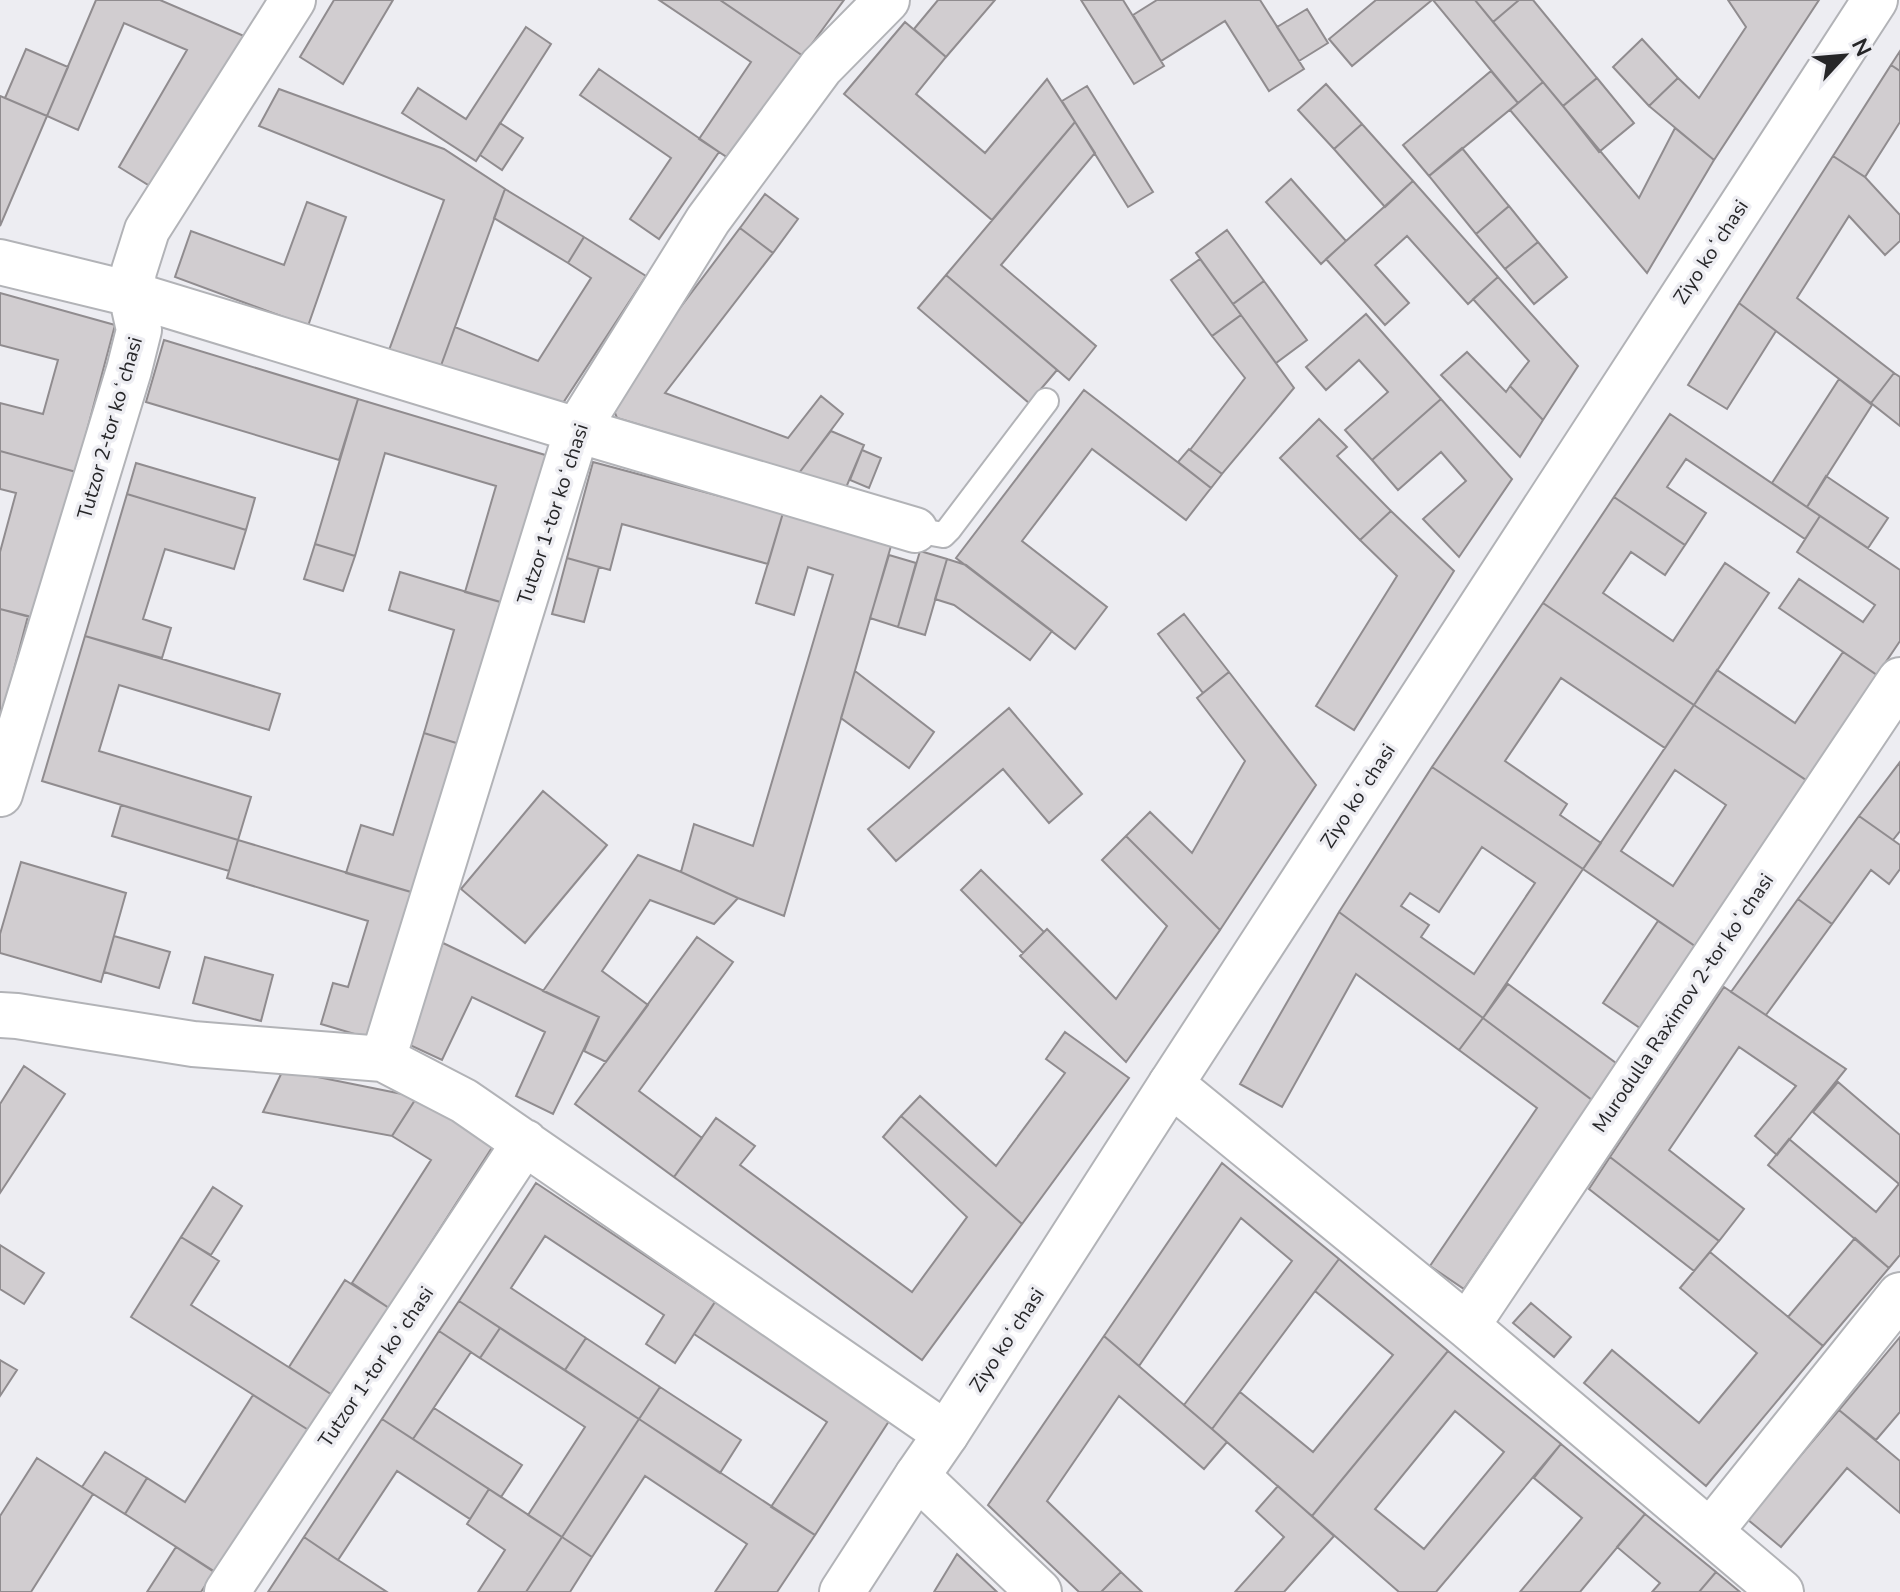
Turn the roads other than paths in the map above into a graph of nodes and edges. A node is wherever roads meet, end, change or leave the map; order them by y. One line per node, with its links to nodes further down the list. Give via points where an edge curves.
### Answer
1 (293, 0): 5 (street, Tutzor 2-tor koʻchasi, via 147,230)
2 (887, 0): 7 (street, Tutzor 1-tor koʻchasi, via 821,67 708,220)
3 (1875, 0): 13 (street, Ziyo koʻchasi)
4 (0, 262): 5 (street)
5 (131, 294): 7 (street); 10 (street, Tutzor 2-tor koʻchasi, via 139,330 129,370)
6 (1046, 401): 8 (lane, via 943,535)
7 (577, 430): 8 (street); 12 (street, Tutzor 1-tor koʻchasi)
8 (915, 530)
9 (1900, 680): 16 (street, Murodulla Raximov 2-tor koʻchasi)
10 (0, 794)
11 (6, 1024): 12 (street)
12 (383, 1059): 14 (street, via 464,1101)
13 (1171, 1084): 16 (street); 17 (street, Ziyo koʻchasi)
14 (525, 1142): 17 (street); 20 (street, Tutzor 1-tor koʻchasi)
15 (1900, 1295): 19 (street)
16 (1467, 1326): 19 (street)
17 (946, 1434): 18 (street, Ziyo koʻchasi)
18 (917, 1476): 21 (street, Ziyo koʻchasi); 22 (street)
19 (1710, 1532): 23 (street)
20 (227, 1592)
21 (842, 1592)
22 (1039, 1592)
23 (1781, 1592)

